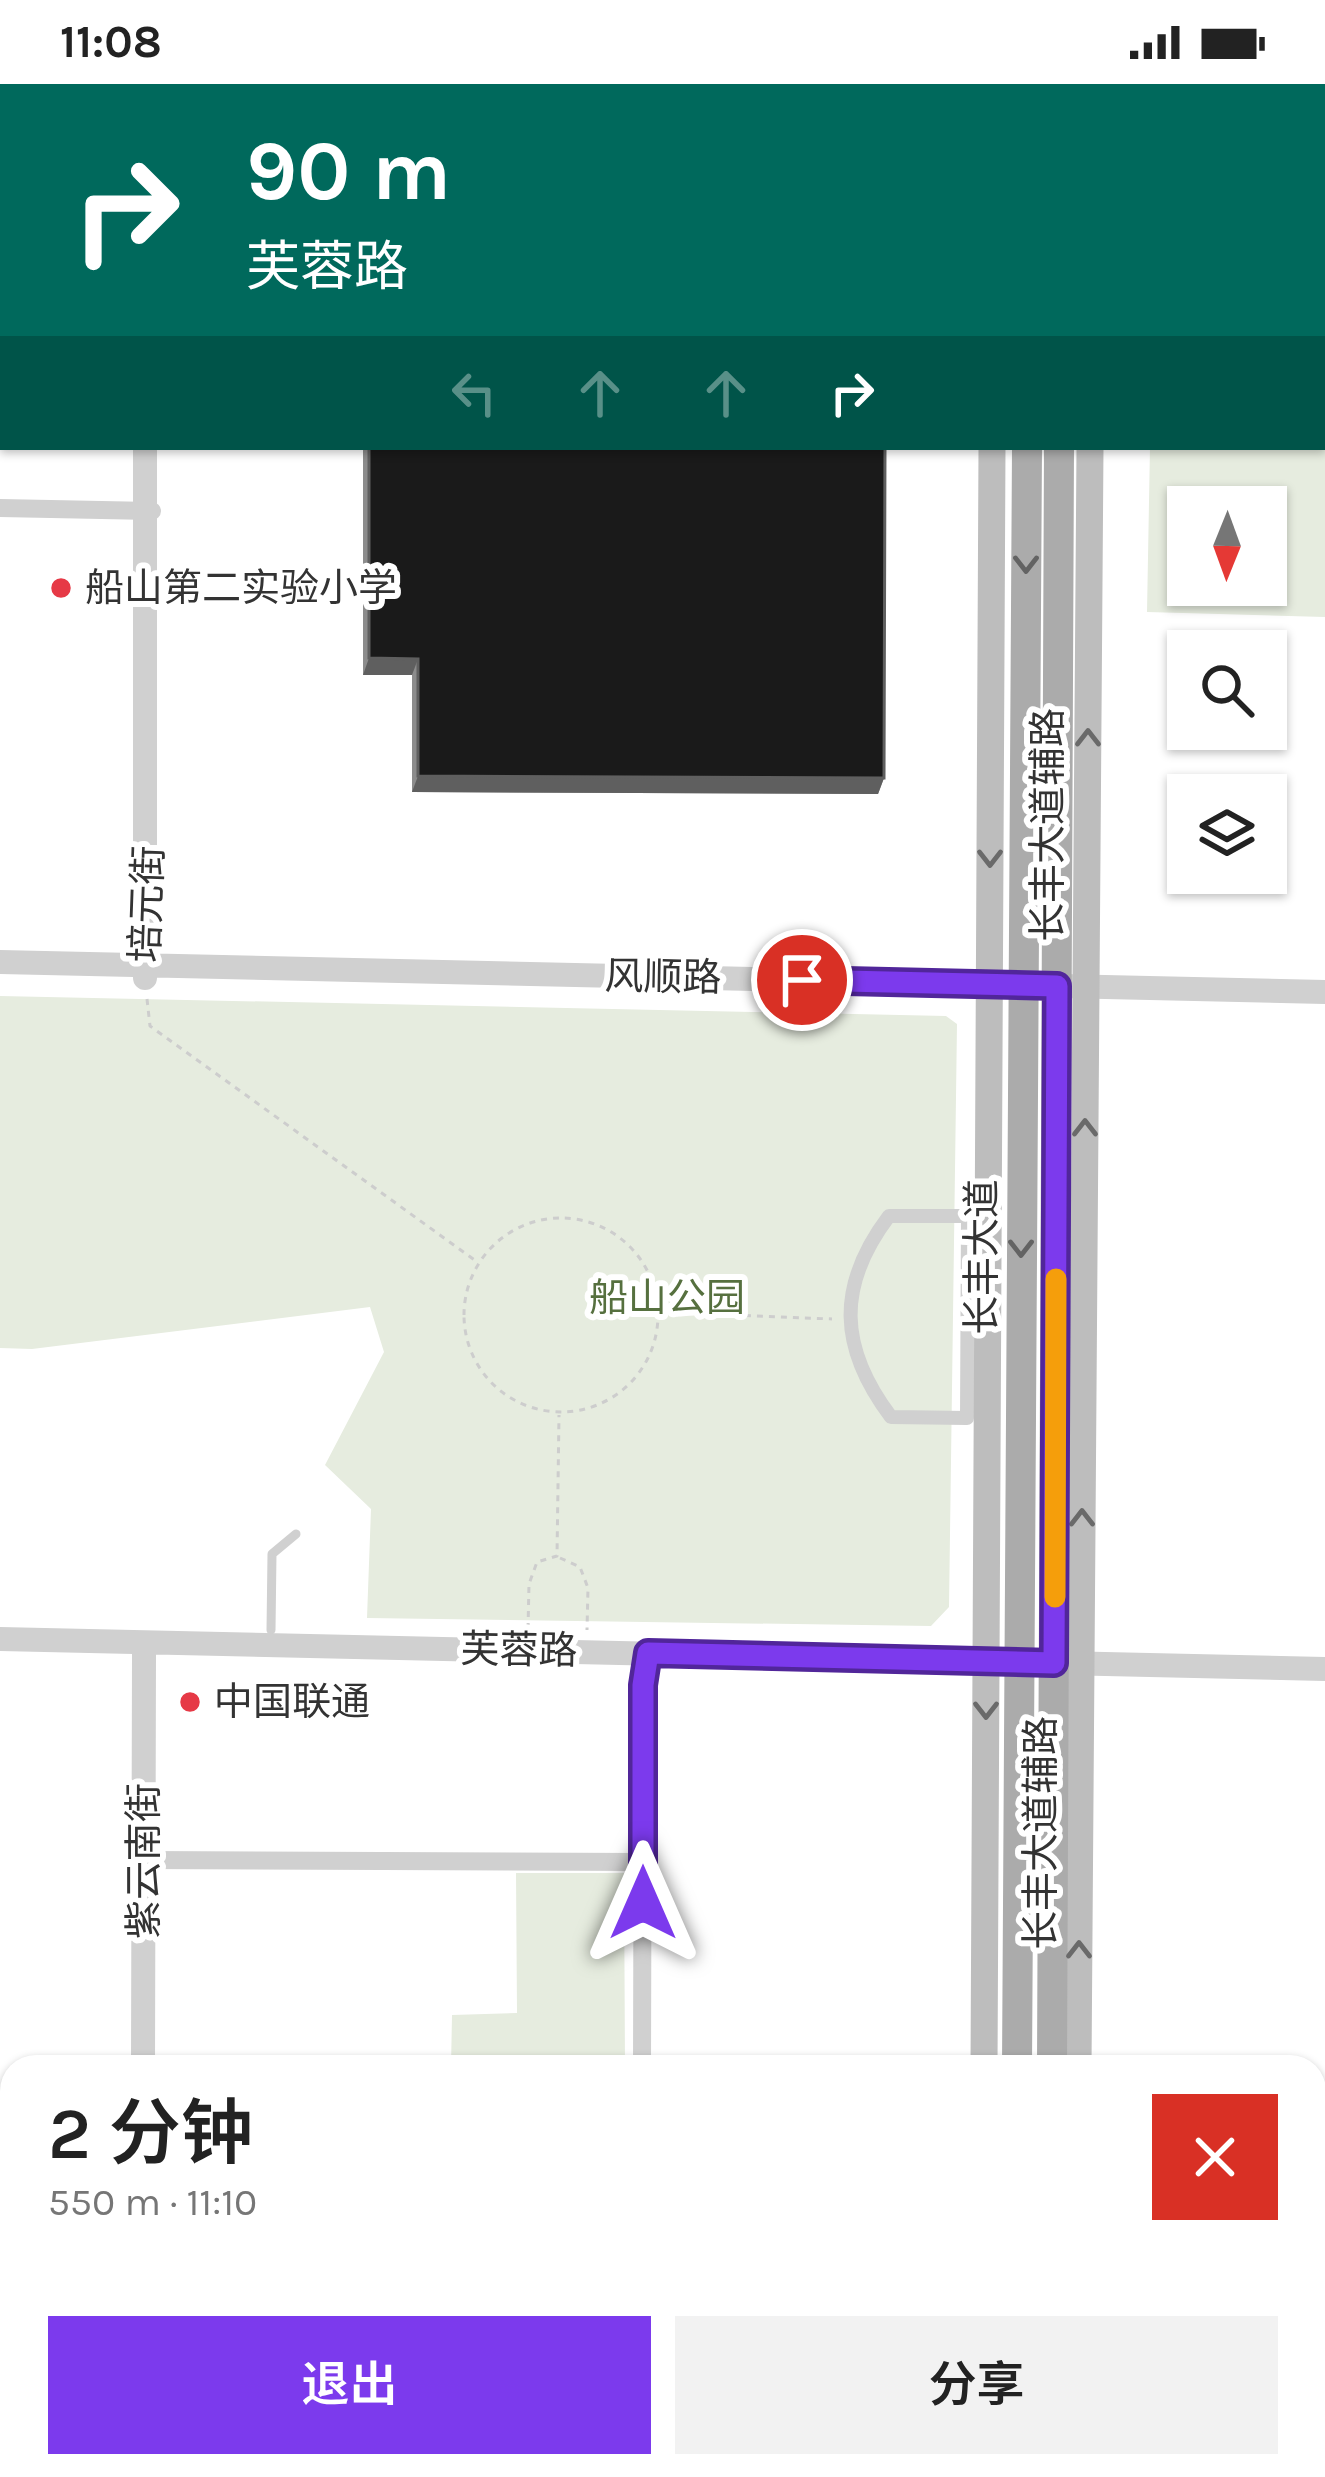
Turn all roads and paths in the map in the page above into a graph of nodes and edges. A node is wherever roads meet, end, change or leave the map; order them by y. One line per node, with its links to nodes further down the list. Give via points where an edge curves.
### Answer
1 (149, 450): 7 (street, 培元街)
2 (992, 450): 11 (main road, 长丰大道辅路, one-way to 11)
3 (1027, 450): 13 (main road, 长丰大道, one-way to 13)
4 (1059, 450): 14 (main road, 长丰大道)
5 (1090, 450): 14 (main road, 长丰大道辅路, one-way to 5)
6 (0, 508): 7 (street)
7 (148, 511): 9 (street, 培元街)
8 (0, 962): 9 (street, 风顺路)
9 (145, 971): 10 (street, 风顺路); 11 (street, 风顺路); 16 (path, via 150,1026)
10 (0, 979)
11 (989, 992): 13 (street, 风顺路); 29 (main road, 长丰大道辅路)
12 (1325, 992): 14 (street, 风顺路)
13 (1023, 993): 14 (street, 风顺路); 30 (main road, 长丰大道, one-way to 30)
14 (1071, 994): 15 (street, 风顺路); 32 (main road, 长丰大道, one-way to 14)
15 (1325, 1006)
16 (478, 1262): 17 (path, via 531,1221 596,1223 628,1243 650,1272); 19 (path, via 465,1292 464,1336 483,1375 517,1402)
17 (660, 1312): 18 (path); 19 (path, via 639,1376 604,1404)
18 (851, 1319): 18 (street, via 856,1271 889,1216 968,1216 967,1418 891,1417 857,1364)
19 (559, 1413): 21 (path)
20 (296, 1534): 23 (lane, via 272,1554)
21 (557, 1556): 24 (path, via 537,1562 529,1584); 25 (path, via 580,1567 588,1588)
22 (0, 1624): 23 (street, 芙蓉路)
23 (271, 1630): 24 (street, 芙蓉路)
24 (528, 1636): 25 (street, 芙蓉路)
25 (587, 1637): 29 (street, 芙蓉路)
26 (0, 1639): 27 (street, 芙蓉路)
27 (642, 1653): 29 (street, 芙蓉路); 35 (street)
28 (143, 1654): 34 (street, 紫云南街)
29 (986, 1654): 30 (street, 芙蓉路); 38 (main road, 长丰大道辅路, one-way to 38)
30 (1019, 1654): 32 (street, 芙蓉路); 39 (main road, 长丰大道)
31 (1325, 1654): 32 (street, 芙蓉路)
32 (1068, 1656): 33 (street, 芙蓉路); 40 (main road, 长丰大道); 41 (main road, 长丰大道辅路, one-way to 32)
33 (1325, 1669)
34 (145, 1860): 35 (street); 36 (street, 紫云南街)
35 (643, 1862): 37 (street)
36 (143, 2055)
37 (642, 2055)
38 (984, 2055)
39 (1017, 2055)
40 (1052, 2055)
41 (1078, 2055)

